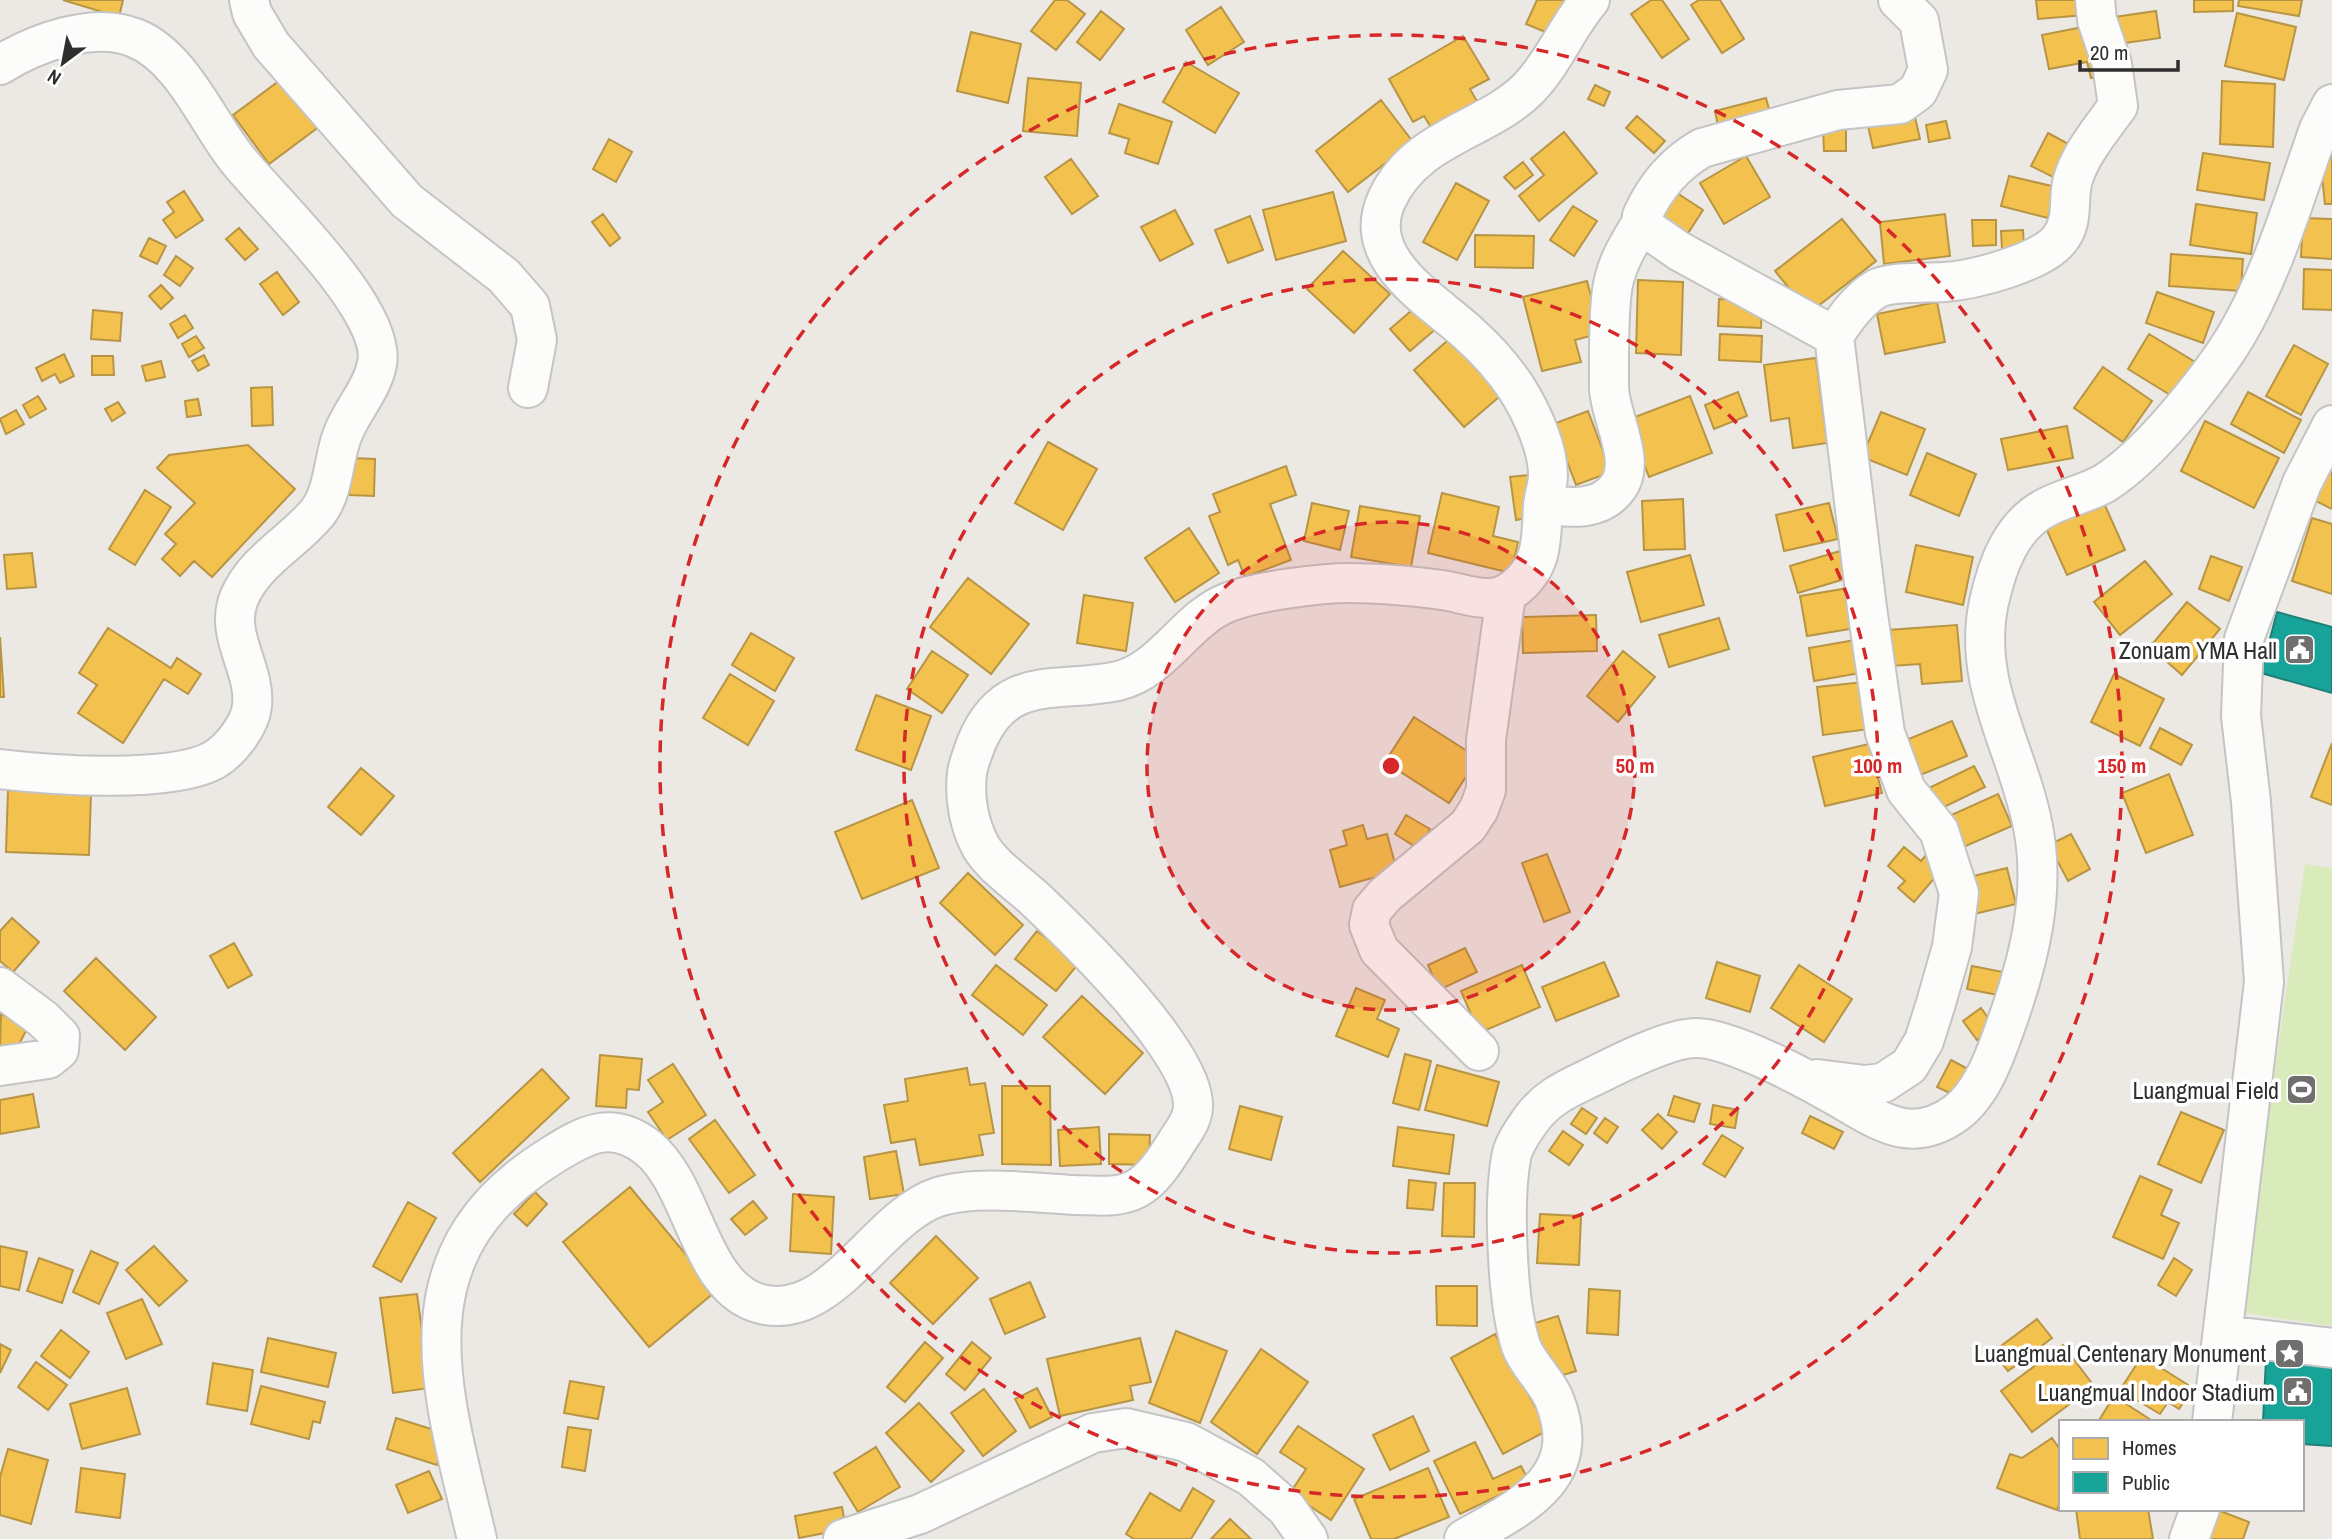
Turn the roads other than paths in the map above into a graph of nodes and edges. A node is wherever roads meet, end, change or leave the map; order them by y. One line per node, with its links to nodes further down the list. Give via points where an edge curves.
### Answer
1 (249, 0): 9 (street, via 271,45 407,201 504,276 530,306 537,340)
2 (1590, 0): 11 (street, via 1545,70 1523,95 1432,145 1386,201 1381,227 1387,252 1414,289 1463,328 1517,388 1549,471)
3 (1898, 0): 7 (street, via 1919,21 1927,70 1918,91 1900,104 1838,110 1702,148 1682,159 1665,177)
4 (2095, 0): 8 (street, via 2118,106 2073,180 2073,209 2059,240 2038,257 2015,265 1949,282 1878,287 1849,313)
5 (0, 65): 13 (street, via 54,39 93,32 134,37 160,54 181,74 238,160 330,262 376,341 378,362 343,432 320,509 295,537 271,554 240,596 234,620 251,679 252,707 240,735 215,759 174,773 52,776)
6 (2332, 104): 17 (street, via 2255,297 2237,334 2210,372 2173,420 2135,458 2109,480 2045,508 2020,526 2006,551 1988,607 1986,638 1994,708 2034,827 2037,903 2026,970 1975,1093 1938,1124 1918,1129 1889,1126)
7 (1642, 222): 8 (street, via 1679,251); 11 (street, via 1613,282 1609,389 1624,453 1622,478 1610,496 1595,504 1574,508)
8 (1834, 336): 17 (street, via 1885,733 1906,790 1939,831 1959,893 1952,947 1936,1003 1924,1041 1909,1066 1883,1083 1864,1085)
9 (528, 388)
10 (2332, 425): 18 (street, via 2302,483 2244,639 2241,716 2264,982)
11 (1544, 504): 12 (street, via 1544,541 1531,570)
12 (1506, 594): 15 (street, via 1486,740 1486,790 1479,809 1468,826 1385,895 1372,910 1369,925 1380,950); 22 (street, via 1492,598 1344,583 1226,603 1186,630 1152,665 1123,680 1038,688 1012,697 994,712 981,731 967,769 967,812 984,853 1096,957 1150,1022 1192,1091 1195,1113 1167,1158 1135,1189 1111,1196 974,1192 940,1196 911,1211 822,1292 792,1305 761,1304 731,1289 674,1181 653,1151 614,1131 589,1133 501,1192 471,1229 457,1257 444,1303 439,1348 444,1395)
13 (0, 769)
14 (0, 987): 16 (street, via 60,1036 59,1049 48,1059)
15 (1479, 1051)
16 (0, 1066)
17 (1797, 1076): 25 (street, via 1724,1043 1693,1038 1623,1059 1564,1088 1533,1116 1511,1152 1511,1301 1522,1350 1554,1398 1562,1454 1553,1476 1534,1498)
18 (2222, 1335): 19 (street); 20 (street)
19 (2332, 1348)
20 (2212, 1420)
21 (2199, 1511): 26 (street)
22 (477, 1539)
23 (843, 1539): 24 (street, via 920,1514 1093,1433 1126,1428 1186,1442 1251,1477 1287,1509)
24 (1308, 1539)
25 (1464, 1539)
26 (2189, 1539)

